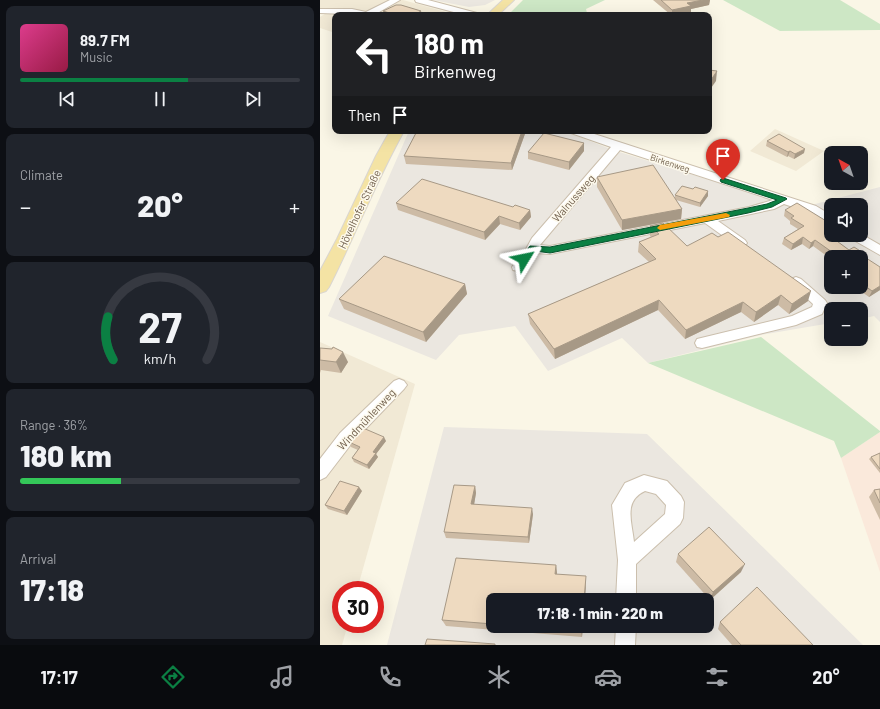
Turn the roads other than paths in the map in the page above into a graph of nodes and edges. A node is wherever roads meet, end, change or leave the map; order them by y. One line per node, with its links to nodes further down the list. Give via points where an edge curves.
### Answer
1 (396, 0): 6 (street)
2 (419, 0): 7 (street)
3 (509, 0): 8 (main road)
4 (320, 11): 5 (street)
5 (348, 12)
6 (374, 12)
7 (463, 12)
8 (495, 12)
9 (395, 134): 21 (main road, Hövelhofer Straße)
10 (584, 134): 11 (street, Birkenweg)
11 (618, 146): 12 (street, Birkenweg); 16 (street, Walnussweg, via 536,241)
12 (784, 199): 13 (street, Birkenweg); 14 (street, via 770,206)
13 (824, 216)
14 (707, 219): 16 (street, via 550,250); 18 (street)
15 (865, 242): 17 (street)
16 (532, 250): 19 (street)
17 (880, 251)
18 (753, 252)
19 (518, 267)
20 (784, 274): 22 (street, via 804,287 820,302 816,310 796,320)
21 (320, 287)
22 (702, 343)
23 (399, 385): 24 (street, Windmühlenweg, via 346,438)
24 (320, 472)
25 (627, 560): 26 (street)
26 (626, 593)
27 (626, 633): 28 (street)
28 (625, 645)

